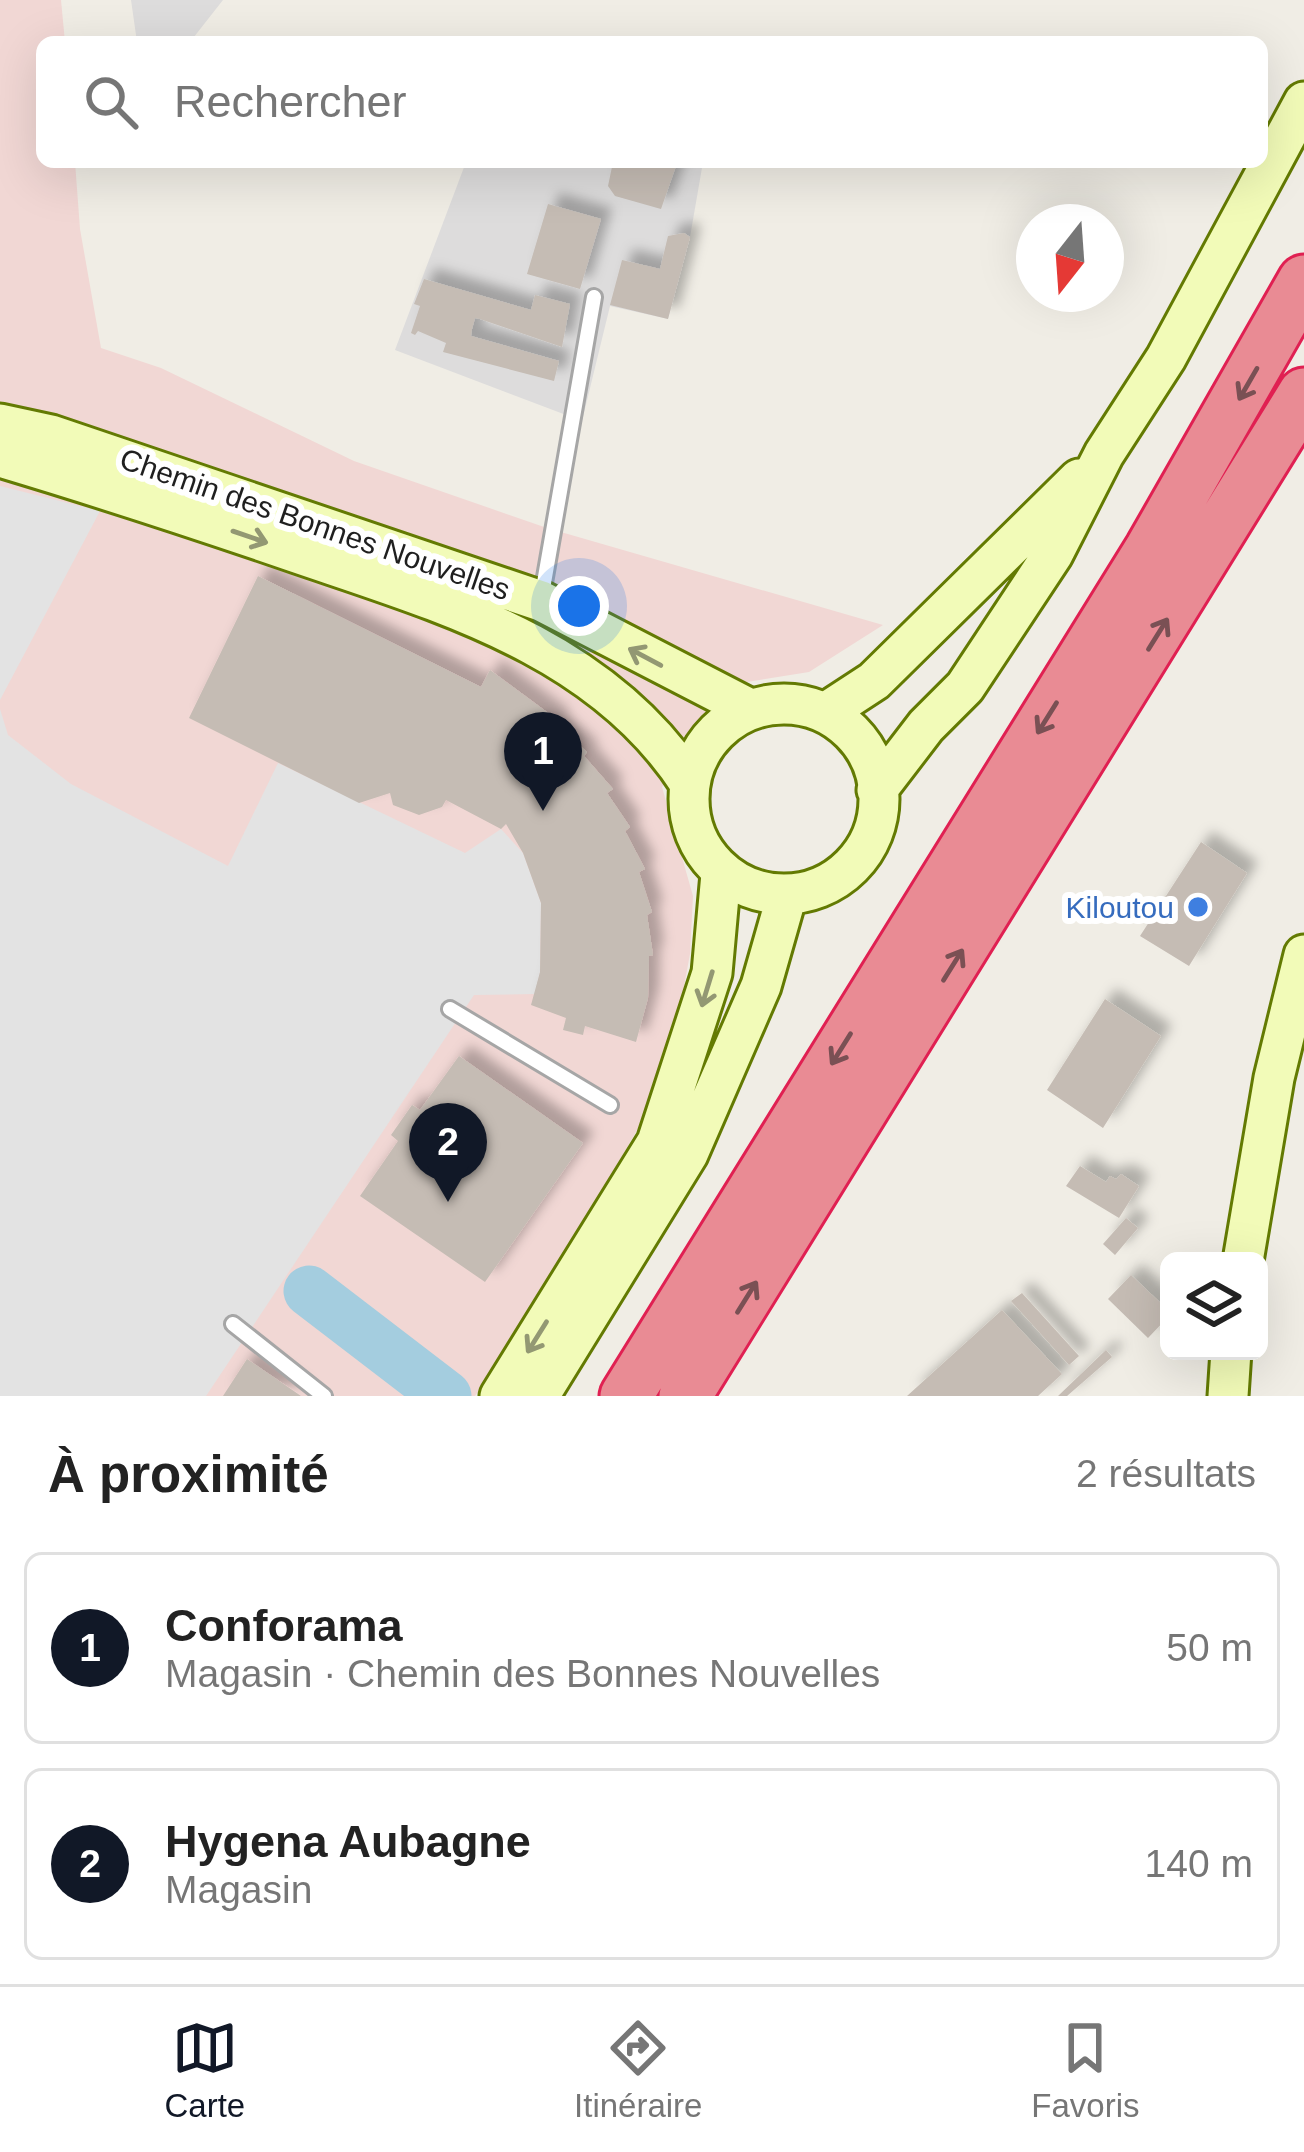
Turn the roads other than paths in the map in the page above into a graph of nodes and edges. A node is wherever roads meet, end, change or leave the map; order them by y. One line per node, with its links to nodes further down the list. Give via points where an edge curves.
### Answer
1 (1304, 102): 6 (main road, via 1166,358)
2 (1304, 281): 24 (highway, one-way to 24, via 1151,549)
3 (594, 297): 8 (lane)
4 (1304, 394): 25 (highway, one-way to 4)
5 (0, 424): 8 (main road, Chemin des Bonnes Nouvelles)
6 (1104, 454): 10 (main road, via 874,682); 12 (main road, via 1053,554 965,687)
7 (0, 457): 11 (main road, Chemin des Bonnes Nouvelles, one-way to 11, via 410,591 530,641 611,694 664,744)
8 (541, 601): 9 (main road, Chemin des Bonnes Nouvelles, one-way to 8)
9 (750, 709): 10 (main road, via 797,705); 11 (main road, via 721,726)
10 (825, 713): 12 (main road, via 864,746)
11 (690, 784): 13 (main road, via 697,838)
12 (877, 790): 14 (main road, via 877,824 864,852 844,874)
13 (721, 874): 14 (main road); 22 (main road, one-way to 22, via 712,973 657,1142)
14 (787, 895): 23 (main road, via 747,1023 688,1154)
15 (1304, 956): 18 (main road)
16 (450, 1009): 17 (lane)
17 (610, 1105)
18 (1245, 1252)
19 (233, 1324): 21 (lane)
20 (1230, 1360): 26 (main road)
21 (324, 1396)
22 (500, 1396)
23 (539, 1396)
24 (626, 1396)
25 (685, 1396)
26 (1228, 1396)

